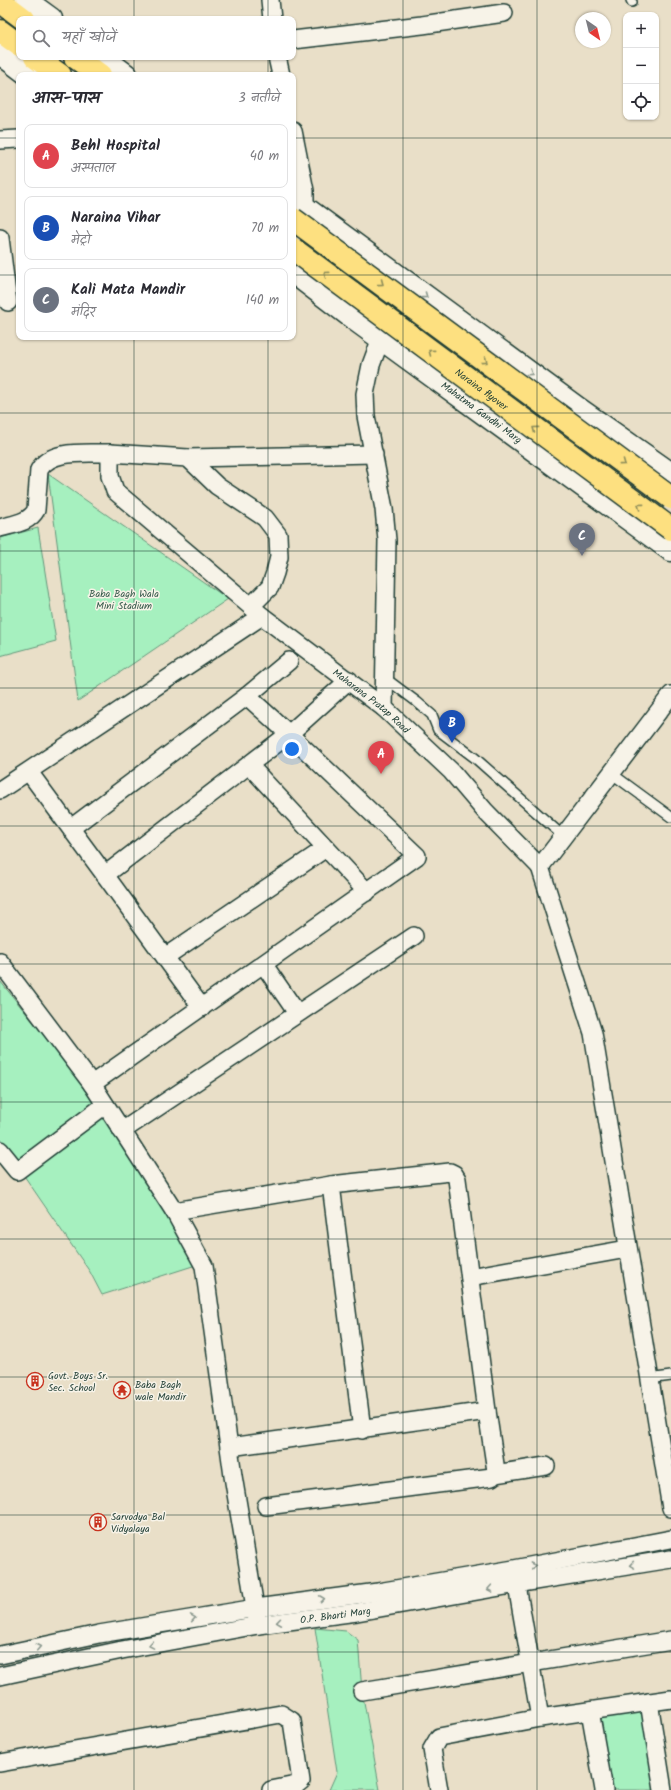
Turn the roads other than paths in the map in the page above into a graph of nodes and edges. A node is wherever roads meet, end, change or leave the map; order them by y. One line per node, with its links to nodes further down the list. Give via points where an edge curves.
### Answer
1 (25, 0): 6 (main road)
2 (270, 0): 7 (street)
3 (0, 1): 5 (main road)
4 (504, 13): 9 (street)
5 (20, 16)
6 (47, 16)
7 (272, 16)
8 (0, 31): 10 (main road)
9 (296, 40)
10 (16, 43)
11 (0, 53): 16 (main road)
12 (40, 60): 17 (main road)
13 (79, 60): 18 (main road)
14 (106, 60): 19 (main road)
15 (278, 60): 20 (street)
16 (25, 72)
17 (56, 72)
18 (96, 72)
19 (122, 72)
20 (280, 72)
21 (16, 139): 22 (street)
22 (0, 140)
23 (296, 146): 24 (street, via 305,192)
24 (300, 209): 25 (main road); 31 (main road, one-way to 31); 37 (main road, one-way to 37, bridge)
25 (296, 224)
26 (0, 238): 29 (street)
27 (296, 251): 39 (main road, Naraina flyover, one-way to 27, bridge)
28 (296, 274): 30 (main road, Mahatma Gandhi Marg)
29 (8, 302)
30 (381, 338): 33 (street, via 371,365 365,394 366,416); 36 (main road, Mahatma Gandhi Marg)
31 (603, 426): 35 (main road); 36 (main road, via 594,446)
32 (110, 453): 34 (street); 38 (street, via 50,459 39,470 36,510 33,515); 41 (street, Maharana Pratap Road, via 110,476 115,490)
33 (374, 454): 34 (street); 43 (street, via 387,540)
34 (188, 458): 41 (street, via 217,486 265,518 278,535 279,558 275,573)
35 (671, 474)
36 (571, 477): 40 (main road, Mahatma Gandhi Marg)
37 (671, 498)
38 (0, 528)
39 (671, 529)
40 (671, 550)
41 (257, 611): 44 (street, Maharana Pratap Road); 50 (street)
42 (289, 661): 46 (street)
43 (385, 678): 47 (street); 55 (lane, via 432,715 438,730 475,758)
44 (349, 680): 47 (street, Maharana Pratap Road); 48 (street)
45 (671, 695): 51 (street)
46 (247, 696): 48 (street); 54 (street)
47 (384, 708): 57 (street, Maharana Pratap Road, via 451,771 485,811)
48 (289, 734): 49 (street); 59 (street, via 417,856)
49 (249, 765): 56 (street); 58 (street)
50 (29, 772): 52 (street); 54 (street)
51 (611, 773): 53 (lane); 55 (street)
52 (0, 790)
53 (670, 814)
54 (72, 828): 58 (street)
55 (563, 836): 57 (street)
56 (326, 848): 59 (street); 61 (street)
57 (540, 867): 72 (street, via 593,1033)
58 (105, 875): 61 (street)
59 (367, 892): 63 (street)
60 (414, 936): 65 (street)
61 (165, 957): 64 (street)
62 (0, 962): 66 (street)
63 (264, 965): 64 (street); 65 (street)
64 (202, 1008): 66 (street)
65 (297, 1014): 68 (street)
66 (92, 1084): 67 (street)
67 (105, 1105): 68 (street); 69 (street, via 17,1171)
68 (122, 1131): 71 (street)
69 (0, 1150)
70 (331, 1185): 71 (street); 73 (street, via 445,1172 454,1174 457,1179); 77 (street)
71 (174, 1211): 78 (street, via 204,1266)
72 (627, 1249): 73 (street); 75 (street)
73 (470, 1277): 76 (street)
74 (671, 1376): 75 (lane)
75 (649, 1379): 82 (street)
76 (487, 1411): 77 (street); 80 (street)
77 (362, 1430): 78 (street)
78 (230, 1447): 86 (street)
79 (546, 1466): 80 (street)
80 (495, 1474): 81 (street, via 487,1478)
81 (266, 1506)
82 (671, 1508)
83 (671, 1539): 85 (street, O.P. Bharti Marg, one-way to 83)
84 (671, 1559): 85 (street, O.P. Bharti Marg, one-way to 85)
85 (516, 1577): 86 (street, O.P. Bharti Marg, one-way to 85); 87 (street, O.P. Bharti Marg, one-way to 87, via 357,1612); 90 (street)
86 (256, 1608): 87 (street); 89 (street, O.P. Bharti Marg, one-way to 86, via 100,1634)
87 (258, 1625): 91 (street, O.P. Bharti Marg, one-way to 91)
88 (671, 1640): 90 (street)
89 (0, 1655)
90 (530, 1664): 92 (street); 96 (street)
91 (0, 1676)
92 (362, 1691)
93 (671, 1699): 94 (street)
94 (649, 1702): 95 (street); 101 (street)
95 (590, 1711): 96 (street); 100 (street)
96 (540, 1718): 99 (street, via 439,1737 432,1749)
97 (0, 1763): 98 (street, via 281,1714 292,1721 301,1781 296,1785)
98 (271, 1790)
99 (439, 1790)
100 (604, 1790)
101 (663, 1790)

